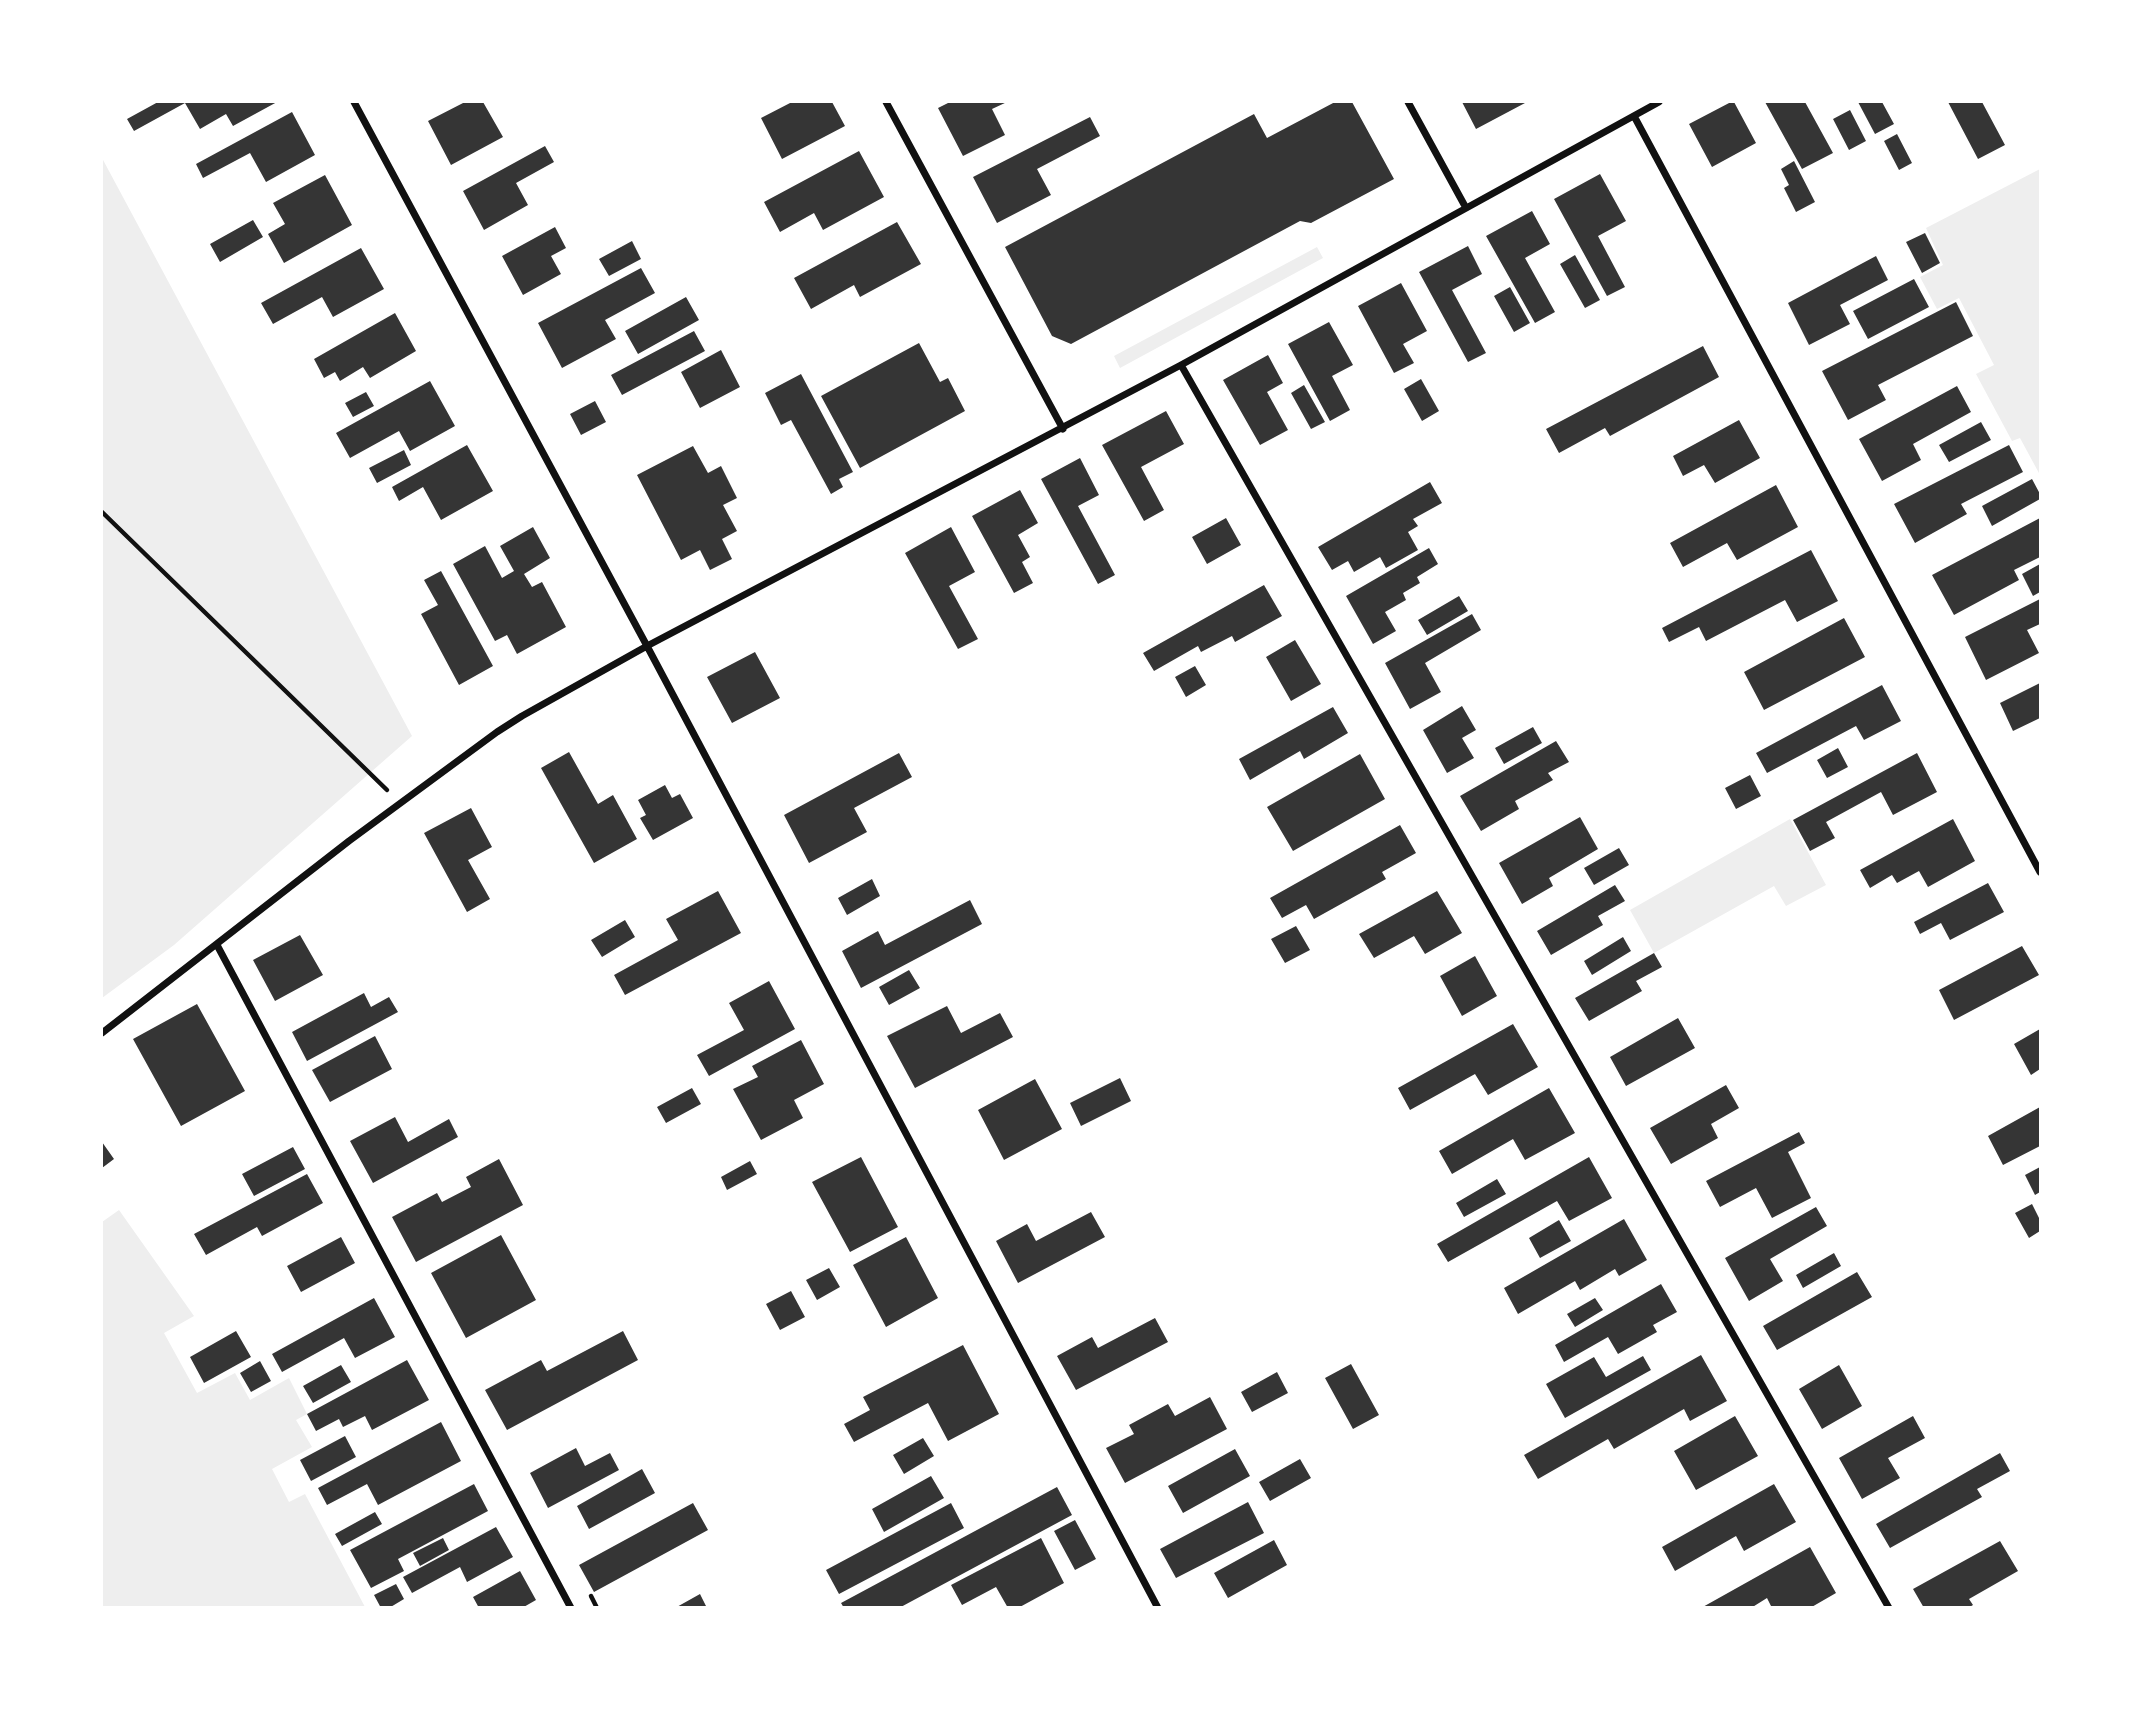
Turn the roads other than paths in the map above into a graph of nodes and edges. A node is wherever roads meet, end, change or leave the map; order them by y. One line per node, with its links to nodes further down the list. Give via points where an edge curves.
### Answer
1 (354, 102): 9 (street)
2 (886, 102): 8 (street)
3 (1408, 102): 6 (street)
4 (1659, 102): 5 (street)
5 (1634, 116): 6 (street); 10 (street)
6 (1466, 208): 7 (street)
7 (1181, 365): 8 (street); 15 (street)
8 (1063, 429): 9 (street)
9 (647, 646): 11 (street, via 497,732); 14 (street)
10 (2040, 872)
11 (218, 945): 12 (street); 13 (street)
12 (102, 1033)
13 (571, 1608)
14 (1157, 1608)
15 (1889, 1608)

